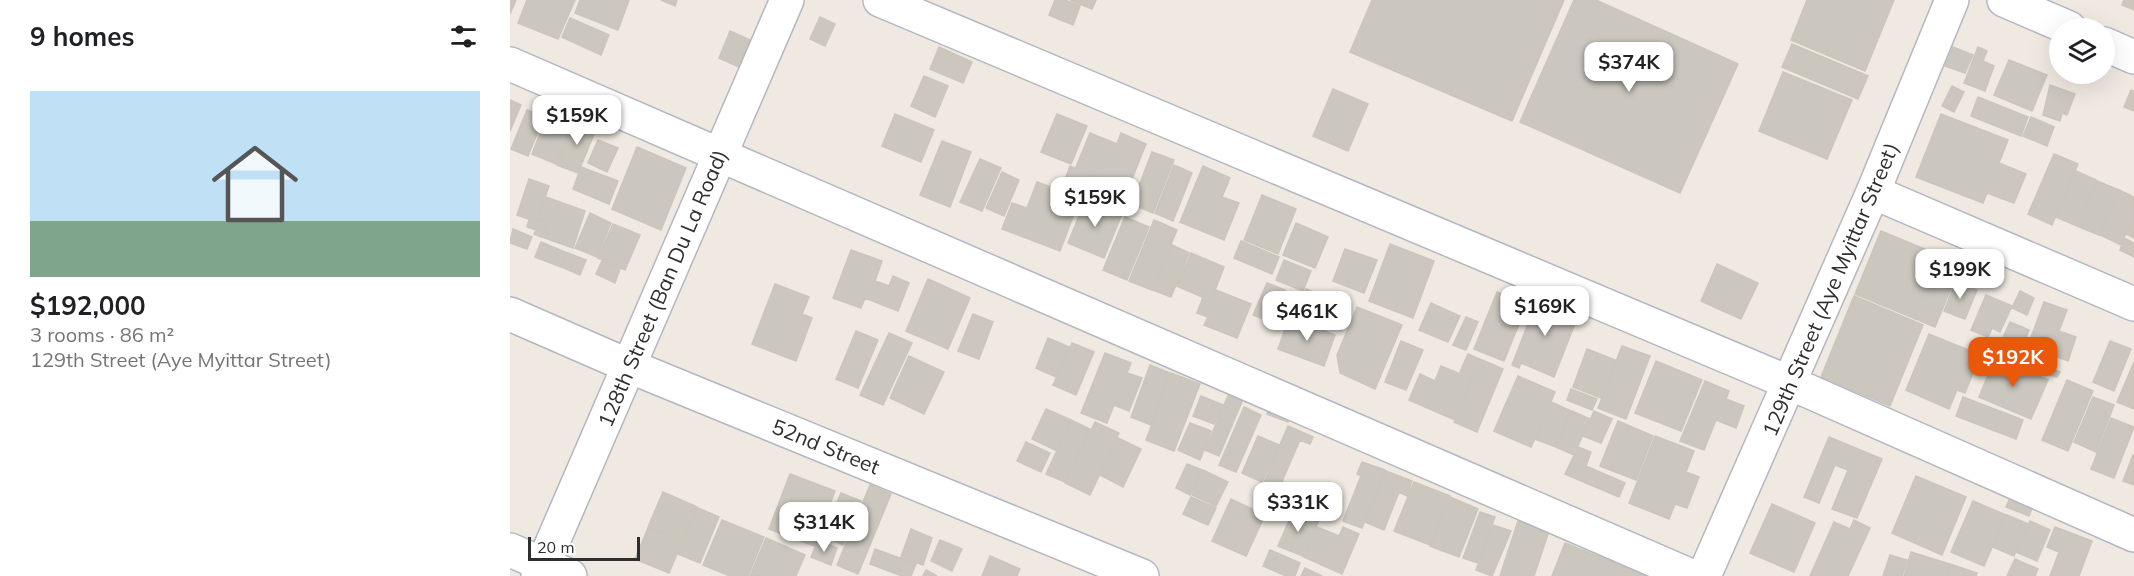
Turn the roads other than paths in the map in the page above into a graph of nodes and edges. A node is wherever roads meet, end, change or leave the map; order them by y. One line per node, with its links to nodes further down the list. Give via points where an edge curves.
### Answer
1 (787, 0): 9 (street, 128th Street (Ban Du La Road))
2 (880, 0): 14 (street)
3 (1952, 0): 10 (street, 129th Street (Aye Myittar Street))
4 (2004, 0): 5 (street)
5 (2049, 19)
6 (2115, 49): 7 (street)
7 (2134, 57)
8 (510, 64): 9 (street)
9 (720, 156): 13 (street, 128th Street (Ban Du La Road)); 19 (street)
10 (1873, 192): 11 (street); 14 (street, 129th Street (Aye Myittar Street))
11 (2134, 304)
12 (510, 314): 13 (street, 52nd Street)
13 (629, 366): 17 (street, 128th Street (Ban Du La Road)); 18 (street, 52nd Street)
14 (1790, 383): 15 (street); 20 (street, 129th Street (Aye Myittar Street))
15 (2134, 535)
16 (510, 550): 17 (street)
17 (550, 572)
18 (1142, 576)
19 (1691, 576)
20 (1704, 576)

